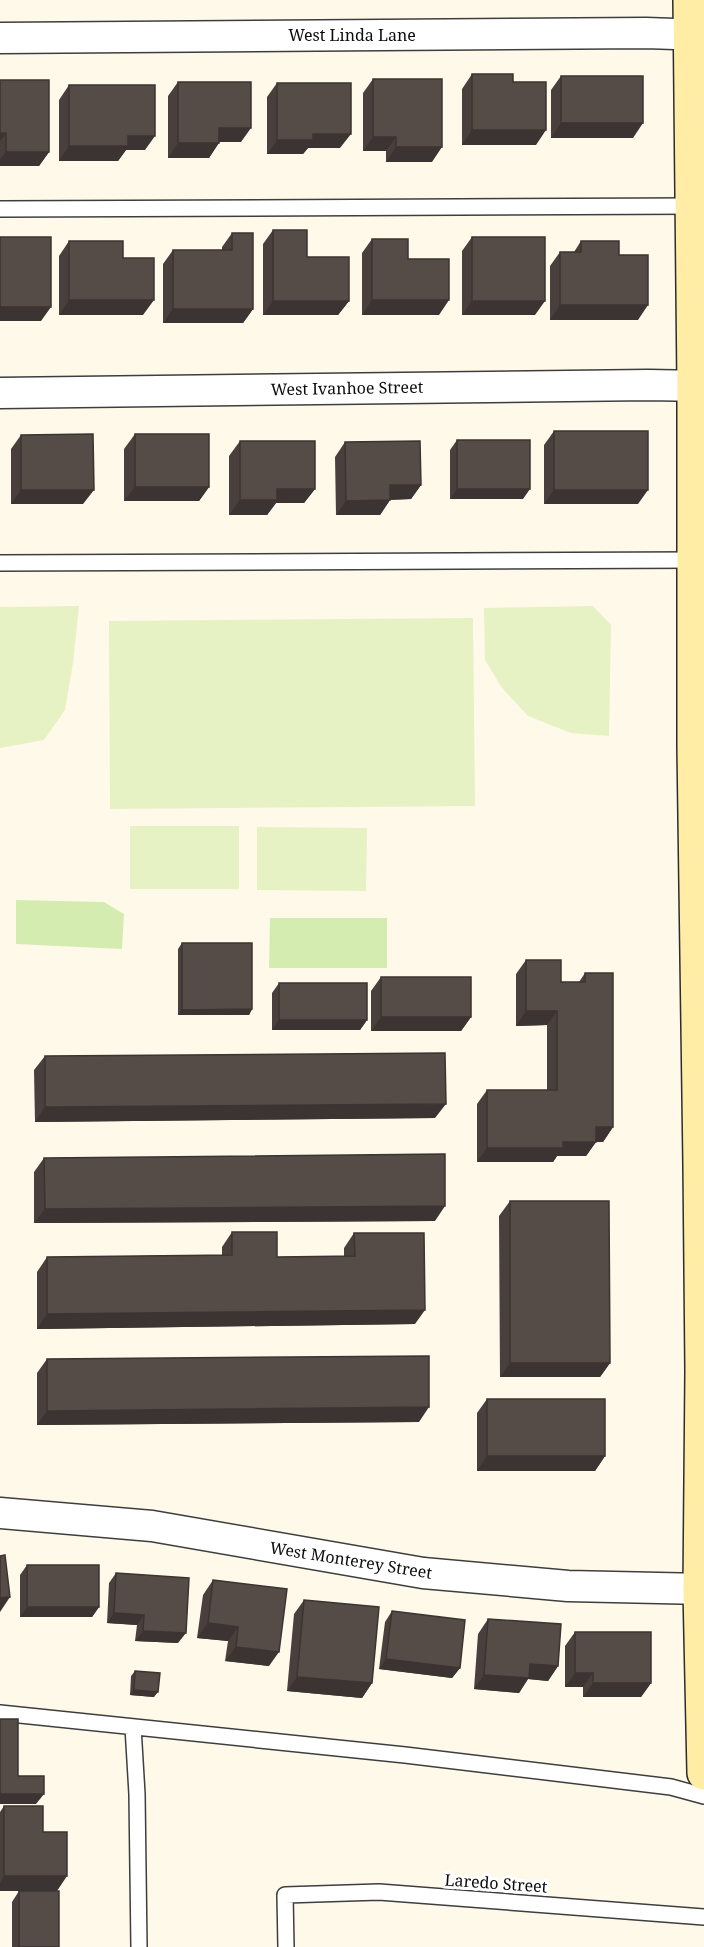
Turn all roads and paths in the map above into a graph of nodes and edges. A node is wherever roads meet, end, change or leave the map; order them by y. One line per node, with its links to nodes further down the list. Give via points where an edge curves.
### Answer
1 (690, 0): 2 (street)
2 (697, 35): 3 (street, West Linda Lane); 4 (street)
3 (0, 38)
4 (698, 206): 5 (lane); 6 (street)
5 (0, 209)
6 (699, 386): 7 (street, West Ivanhoe Street); 8 (street)
7 (0, 393)
8 (699, 560): 9 (lane); 10 (street)
9 (0, 563)
10 (699, 747): 11 (street)
11 (701, 952): 12 (street)
12 (702, 1165): 13 (street)
13 (703, 1371): 15 (street)
14 (0, 1513): 15 (street, West Monterey Street, via 152,1526 423,1573 568,1586)
15 (702, 1590): 18 (street)
16 (0, 1713): 17 (lane)
17 (133, 1727): 19 (lane, via 440,1759 671,1787); 21 (lane)
18 (704, 1773)
19 (704, 1796)
20 (704, 1917): 22 (lane, Laredo Street, via 379,1892 285,1895)
21 (139, 1947)
22 (286, 1947)

